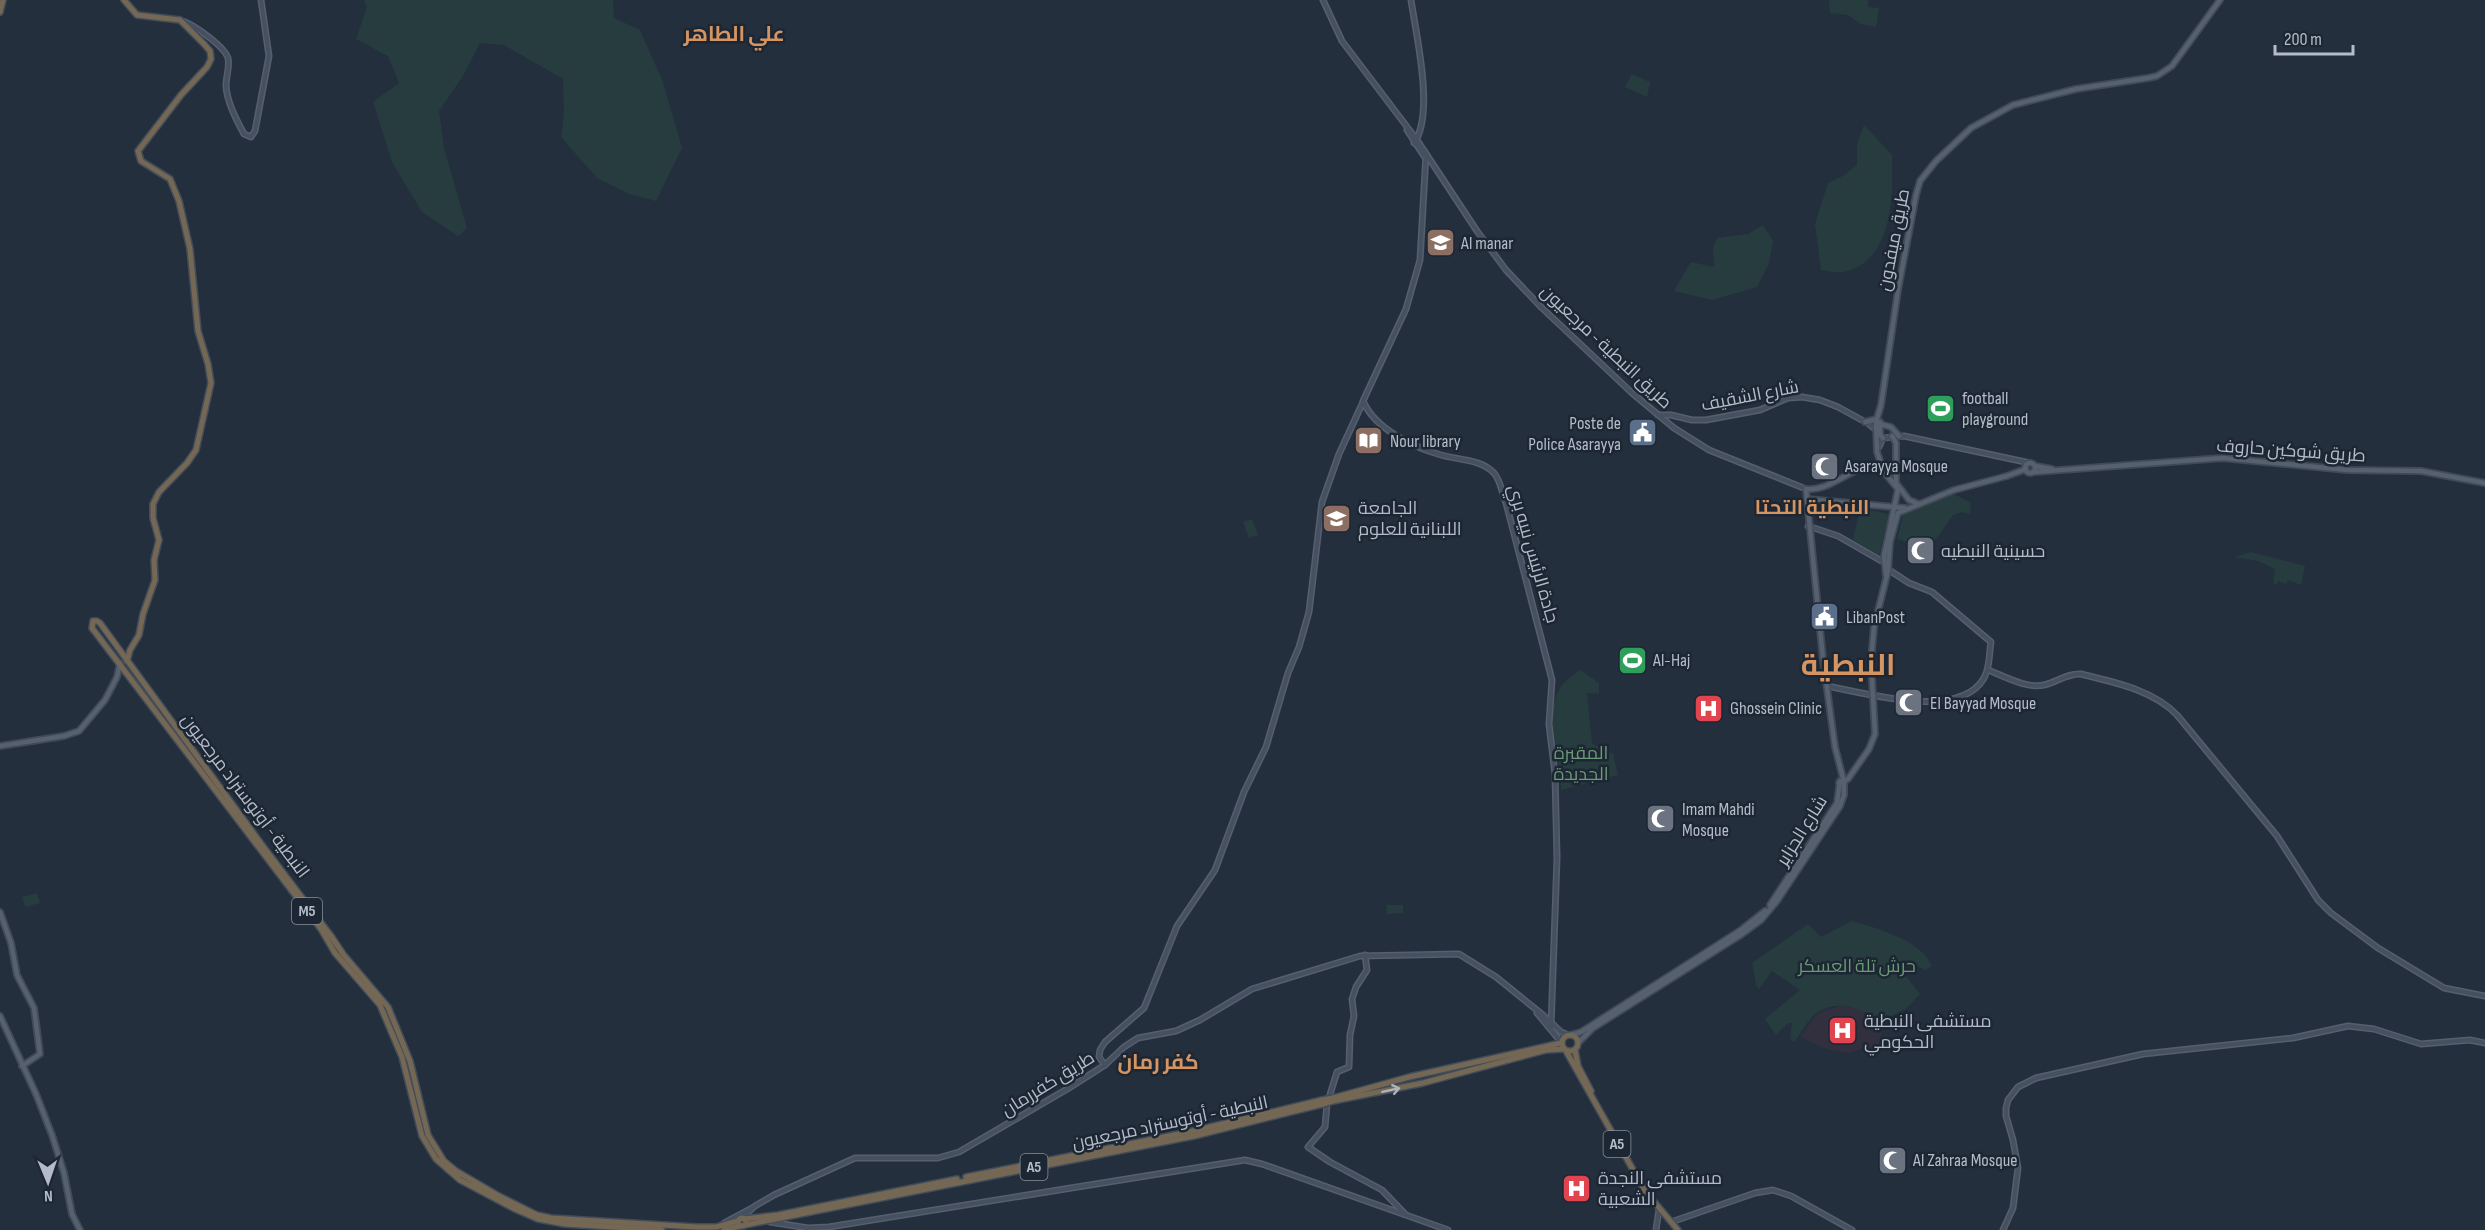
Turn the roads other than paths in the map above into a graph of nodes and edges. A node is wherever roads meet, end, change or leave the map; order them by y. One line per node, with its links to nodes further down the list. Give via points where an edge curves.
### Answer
1 (3, 0): 7 (highway)
2 (124, 0): 8 (highway, via 137,15)
3 (261, 0): 8 (street, via 269,56 251,137 244,134 230,102 226,53 194,26)
4 (1323, 0): 9 (street, طريق النبطية - مرجعيون, via 1342,41)
5 (1410, 0): 9 (street, via 1424,88 1424,109)
6 (2220, 0): 13 (main road, طريق ميفدون, via 2164,72 2013,105 1971,128 1924,175 1906,240)
7 (0, 12)
8 (180, 20): 35 (highway, via 210,51 211,62 139,147 138,155 143,163 170,179 179,201 190,249 198,331 211,374 211,389 196,450 153,504 159,540 154,580 139,635)
9 (1415, 141): 10 (street, طريق النبطية - مرجعيون)
10 (1425, 155): 11 (street, via 1420,260 1406,309); 12 (street, طريق النبطية - مرجعيون, via 1506,270)
11 (1364, 401): 52 (street, جادة الرئيس نبيه بري, via 1368,413 1393,434 1432,452 1486,467 1500,485 1552,680 1549,724 1556,774 1557,838); 64 (street, via 1322,502 1309,612 1266,747 1240,801 1215,870 1174,932 1144,1008 1102,1046 1099,1057)
12 (1657, 415): 14 (street, شارع الشقيف, via 1702,420 1756,411 1788,398 1802,397 1827,403); 26 (street, طريق النبطية - مرجعيون, via 1709,450)
13 (1879, 420): 14 (main road); 15 (main road, طريق ميفدون); 17 (main road); 18 (main road)
14 (1865, 422): 15 (street, شارع الشقيف)
15 (1876, 430): 20 (main road, طريق ميفدون)
16 (1892, 436): 17 (street); 18 (street); 19 (main road)
17 (1900, 436): 19 (main road); 22 (street, via 2019,459)
18 (1883, 438): 20 (street)
19 (1896, 443): 21 (main road)
20 (1878, 454): 23 (main road, طريق ميفدون)
21 (1896, 466): 23 (main road); 24 (main road)
22 (2030, 468): 25 (main road, طريق شوكين حاروف, via 2058,470 2223,458 2355,470 2421,471); 30 (main road, via 1954,490)
23 (1883, 471): 24 (main road); 26 (main road, via 1867,467 1826,486); 27 (main road, via 1898,489)
24 (1894, 475): 28 (main road)
25 (2485, 483)
26 (1806, 489): 29 (main road)
27 (1898, 495): 28 (main road); 31 (main road)
28 (1907, 498): 30 (main road); 32 (main road)
29 (1806, 499): 31 (main road); 33 (main road)
30 (1925, 503): 32 (main road)
31 (1895, 505): 32 (main road); 34 (main road)
32 (1908, 509): 34 (main road, via 1897,515)
33 (1808, 525): 34 (street, via 1832,532); 42 (main road)
34 (1886, 568): 40 (street, via 1932,592 1991,642); 43 (main road, via 1874,627)
35 (131, 647): 36 (highway); 37 (highway)
36 (122, 653): 37 (highway, النبطية - أوتوستراد مرجعيون / M5); 38 (highway, النبطية - أوتوستراد مرجعيون / M5, via 99,622 93,621 92,628)
37 (127, 661): 44 (highway, النبطية - أوتوستراد مرجعيون / M5)
38 (120, 663): 39 (highway, النبطية - أوتوستراد مرجعيون / M5); 41 (main road)
39 (126, 670): 41 (main road); 45 (highway, النبطية - أوتوستراد مرجعيون / M5)
40 (1988, 670): 43 (street, via 1984,680 1954,699 1922,702); 53 (street, via 2041,686 2081,674 2164,703 2264,820 2331,913 2378,948 2444,988)
41 (117, 677): 48 (main road, via 100,708 79,731)
42 (1827, 686): 43 (street); 49 (main road, شارع الجزاير)
43 (1874, 694): 49 (main road, via 1873,741)
44 (154, 699): 45 (highway); 46 (highway, النبطية - أوتوستراد مرجعيون / M5)
45 (148, 703): 47 (highway, النبطية - أوتوستراد مرجعيون / M5)
46 (161, 708): 47 (highway); 72 (highway, النبطية - أوتوستراد مرجعيون / M5, via 355,970 388,1007 410,1061 434,1148 456,1171)
47 (156, 713): 72 (highway, النبطية - أوتوستراد مرجعيون / M5, via 340,960 380,1005 402,1057 417,1122 428,1148 448,1171)
48 (0, 746)
49 (1842, 783): 59 (main road, شارع الجزاير, via 1837,803 1763,914 1581,1032); 60 (main road, شارع الجزاير, via 1844,795 1840,806 1761,920 1593,1028)
50 (0, 912): 65 (main road, via 16,971 35,1013 40,1054)
51 (1365, 955): 54 (street, طريق كفررمان, via 1459,954); 64 (street, طريق كفررمان, via 1252,989 1184,1027 1138,1038); 75 (street, via 1367,970 1352,999 1349,1066 1337,1072 1325,1127 1308,1148 1382,1190)
52 (1552, 995): 55 (street); 58 (street)
53 (2485, 996)
54 (1528, 1004): 56 (street); 58 (street)
55 (1550, 1011): 56 (street); 58 (street)
56 (1543, 1015): 58 (street)
57 (0, 1016): 65 (main road)
58 (1550, 1024): 59 (street); 62 (street)
59 (1569, 1035): 60 (highway, via 1576,1037); 62 (highway)
60 (1578, 1043): 63 (highway)
61 (2485, 1043): 86 (street, via 2470,1040 2421,1044 2374,1029 2348,1026 2293,1038 2144,1053 2036,1078 2018,1087 2006,1108 2018,1168 2013,1208)
62 (1563, 1046): 63 (highway, A5); 66 (highway, النبطية - أوتوستراد مرجعيون / A5); 68 (highway, النبطية - أوتوستراد مرجعيون / A5); 74 (highway, A5, via 1613,1137)
63 (1575, 1050): 79 (highway, A5, via 1583,1075 1643,1183)
64 (1105, 1065): 73 (street, طريق كفررمان, via 959,1152 938,1158 855,1158)
65 (22, 1066): 80 (main road, via 54,1142 72,1214)
66 (1421, 1074): 67 (highway, النبطية - أوتوستراد مرجعيون / A5); 68 (highway)
67 (1409, 1077): 69 (highway, via 1413,1082); 70 (highway, النبطية - أوتوستراد مرجعيون / A5)
68 (1423, 1083): 69 (highway, النبطية - أوتوستراد مرجعيون / A5)
69 (1410, 1086): 70 (highway, النبطية - أوتوستراد مرجعيون / A5, one-way to 69)
70 (1333, 1099): 71 (highway, النبطية - أوتوستراد مرجعيون / A5, bridge)
71 (1322, 1102): 76 (highway, النبطية - أوتوستراد مرجعيون / A5, via 1194,1136); 77 (highway, النبطية - أوتوستراد مرجعيون / A5)
72 (495, 1196): 78 (highway, النبطية - أوتوستراد مرجعيون / A5, via 551,1218); 81 (highway, النبطية - أوتوستراد مرجعيون, via 524,1214 548,1222)
73 (755, 1206): 77 (street, طريق كفررمان); 78 (street)
74 (1659, 1209): 79 (highway, A5); 84 (street)
75 (1406, 1215): 76 (street, via 1245,1160 829,1227 808,1228); 83 (street)
76 (767, 1221): 77 (highway, النبطية - أوتوستراد مرجعيون / A5)
77 (742, 1222): 78 (highway, النبطية - أوتوستراد مرجعيون / A5)
78 (720, 1227): 82 (main road)
79 (1676, 1228): 85 (street, via 1755,1193 1773,1190)
80 (80, 1230)
81 (662, 1230)
82 (709, 1230)
83 (1448, 1230)
84 (1656, 1230)
85 (1852, 1230)
86 (2003, 1230)

